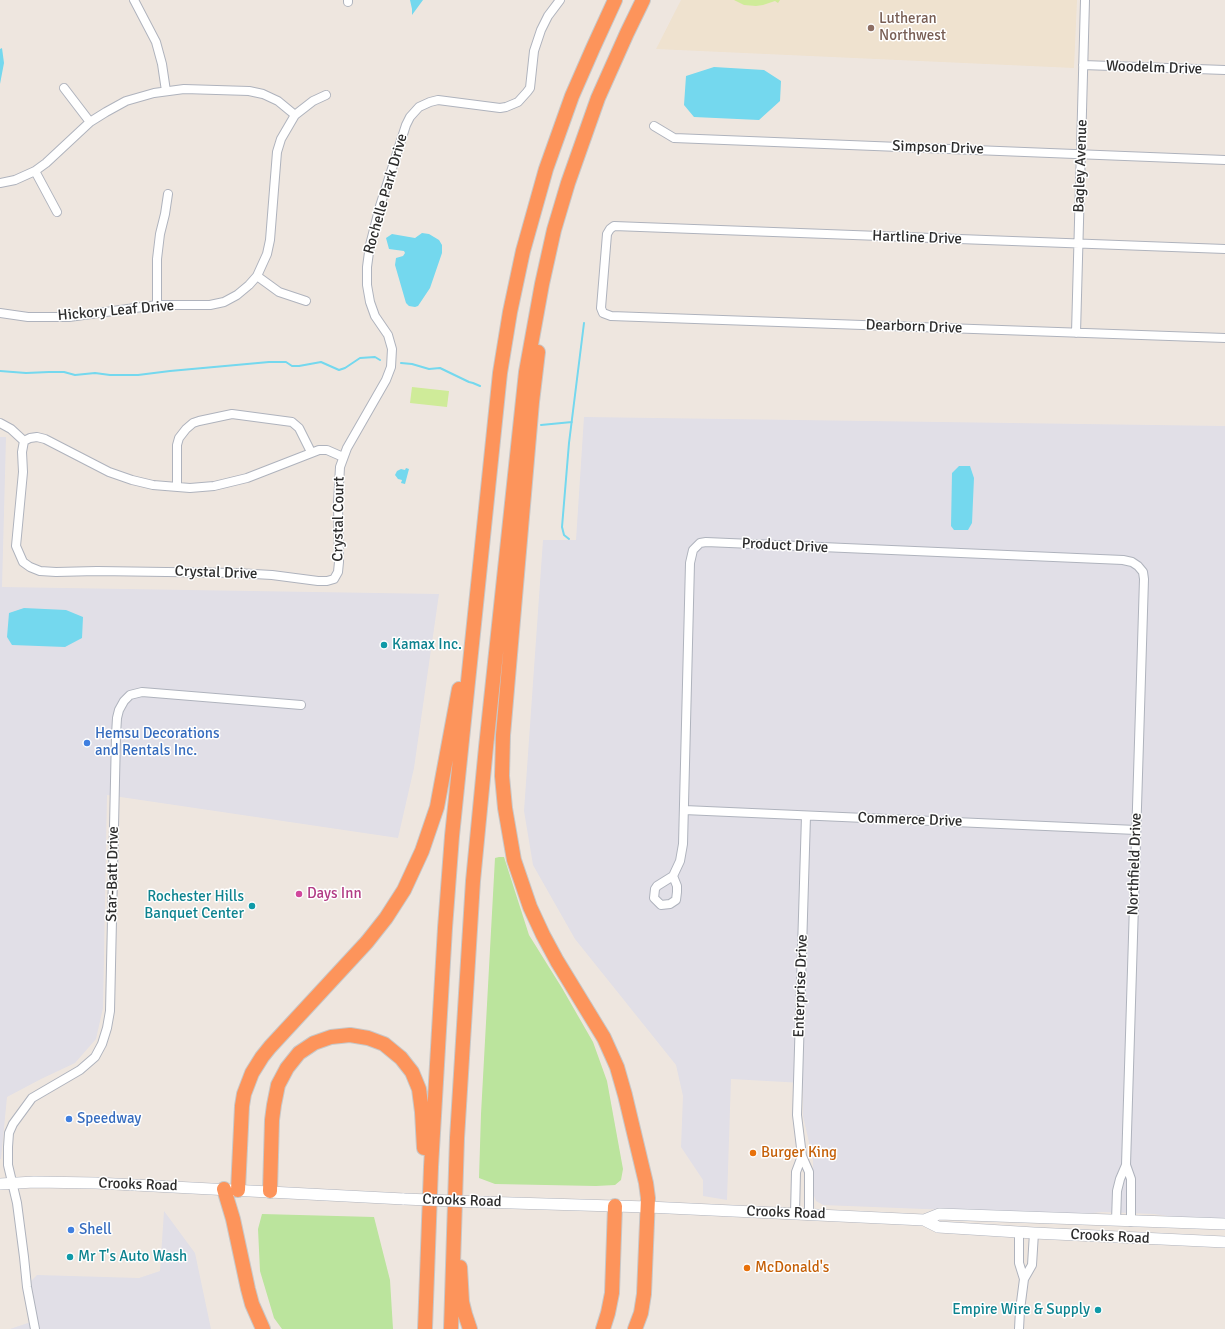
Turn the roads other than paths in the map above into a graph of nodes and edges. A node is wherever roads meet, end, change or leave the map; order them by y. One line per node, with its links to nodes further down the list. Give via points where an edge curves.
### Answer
1 (134, 0): 9 (street, via 160,52)
2 (560, 0): 33 (street, Rochelle Park Drive, via 538,36 530,88 518,102 500,108 438,100 419,107 407,122 380,206 367,267 370,302 388,335 392,349 391,367)
3 (615, 0): 37 (highway, via 562,123 523,251 500,372)
4 (643, 0): 22 (highway, via 584,136)
5 (1085, 0): 6 (street, Bagley Avenue)
6 (1083, 65): 7 (street, Woodelm Drive); 14 (street, Bagley Avenue)
7 (1225, 70)
8 (64, 88): 12 (street)
9 (166, 91): 11 (street, via 249,91 278,101); 12 (street, via 126,101)
10 (326, 95): 11 (street, Hickory Leaf Drive, via 313,101)
11 (295, 115): 23 (street, Hickory Leaf Drive, via 281,139 277,152 270,240)
12 (90, 122): 16 (street)
13 (654, 126): 14 (street, Simpson Drive, via 674,138)
14 (1081, 154): 15 (street, Simpson Drive); 20 (street, Bagley Avenue)
15 (1225, 160)
16 (35, 171): 17 (street, via 15,180); 19 (street)
17 (0, 183)
18 (168, 194): 25 (street, via 157,259)
19 (57, 212)
20 (1079, 244): 21 (street, Hartline Drive); 27 (street, Hartline Drive, via 614,226 607,234 601,308); 28 (street, Bagley Avenue)
21 (1225, 249)
22 (548, 254): 45 (highway, via 530,339 520,412 486,747 468,952); 51 (highway, via 532,402 504,727 502,770 505,808 514,860 530,907 555,956 604,1038 617,1067 648,1190)
23 (257, 276): 24 (street, via 279,292); 25 (street, Hickory Leaf Drive, via 237,295 224,302 198,306)
24 (306, 301)
25 (157, 305): 26 (street, Hickory Leaf Drive, via 69,317 28,317)
26 (0, 313)
27 (604, 313): 28 (street, Dearborn Drive, via 611,316)
28 (1076, 333): 29 (street, Dearborn Drive)
29 (1225, 338)
30 (0, 423): 31 (street)
31 (24, 441): 34 (street, via 37,437 45,439 109,472 153,485); 36 (street, Crystal Drive, via 16,546 23,562 30,567 40,571 56,572 243,573 327,581)
32 (312, 452): 33 (street, via 327,450); 34 (street, via 247,478 214,486); 34 (street, via 299,428 292,422 232,414 199,421 193,423 179,438)
33 (343, 457): 36 (street, Crystal Court, via 338,489 339,562)
34 (177, 487)
35 (1138, 566): 39 (street, Product Drive, via 1123,560 700,543 693,550 690,563); 41 (street, Northfield Drive, via 1143,572 1144,579)
36 (334, 579)
37 (477, 588): 48 (highway, via 441,789 422,851 404,890 377,930 270,1047 252,1073 244,1094); 60 (highway, via 452,836 437,1034)
38 (301, 705): 47 (street, Star-Batt Drive, via 142,692 130,695 124,701 117,718 116,735 111,991 107,1028 95,1057 80,1070 32,1098 13,1124 9,1133 8,1166)
39 (684, 810): 40 (street, Commerce Drive); 42 (street, Product Drive, via 683,844 680,861)
40 (806, 816): 41 (street, Commerce Drive); 43 (street, Enterprise Drive, via 797,1091 798,1132)
41 (1136, 830): 44 (street, Northfield Drive)
42 (673, 876)
43 (802, 1156): 52 (street, Enterprise Drive, via 796,1172); 53 (street, Enterprise Drive, via 809,1172)
44 (1126, 1164): 56 (street, Northfield Drive, via 1117,1191); 57 (street, Northfield Drive, via 1131,1179)
45 (455, 1182): 70 (highway); 71 (highway, via 462,1302)
46 (0, 1184): 47 (main road, Crooks Road)
47 (13, 1184): 48 (main road, Crooks Road, via 92,1183); 67 (street)
48 (231, 1190): 49 (main road, Crooks Road); 68 (highway, via 233,1219 248,1289)
49 (270, 1191): 50 (main road, Crooks Road, bridge); 60 (highway, via 274,1105 278,1085 286,1068 299,1053 314,1043 339,1035 359,1035 384,1044 401,1058 412,1072 419,1089)
50 (615, 1206): 51 (main road, Crooks Road); 72 (highway, via 612,1293)
51 (648, 1207): 52 (main road, Crooks Road); 73 (highway, via 644,1294)
52 (795, 1214): 53 (main road, Crooks Road)
53 (809, 1214): 55 (main road, Crooks Road)
54 (1036, 1218): 55 (main road, Crooks Road, via 939,1214); 56 (main road, Crooks Road); 61 (main road, via 1022,1224)
55 (924, 1220): 61 (main road, Crooks Road, via 938,1227)
56 (1116, 1221): 57 (main road, Crooks Road)
57 (1131, 1222): 58 (main road, Crooks Road); 63 (main road, via 1128,1231)
58 (1189, 1223): 59 (main road, Crooks Road); 64 (main road, via 1179,1228)
59 (1225, 1224)
60 (428, 1229): 69 (highway)
61 (1019, 1232): 62 (main road, Crooks Road); 66 (street, via 1019,1263)
62 (1034, 1233): 63 (main road, Crooks Road); 66 (street, via 1032,1265)
63 (1114, 1237): 64 (main road, Crooks Road)
64 (1177, 1240): 65 (main road, Crooks Road)
65 (1225, 1242)
66 (1024, 1279): 74 (street)
67 (35, 1329)
68 (263, 1329)
69 (425, 1329)
70 (451, 1329)
71 (470, 1329)
72 (603, 1329)
73 (635, 1329)
74 (1019, 1329)

